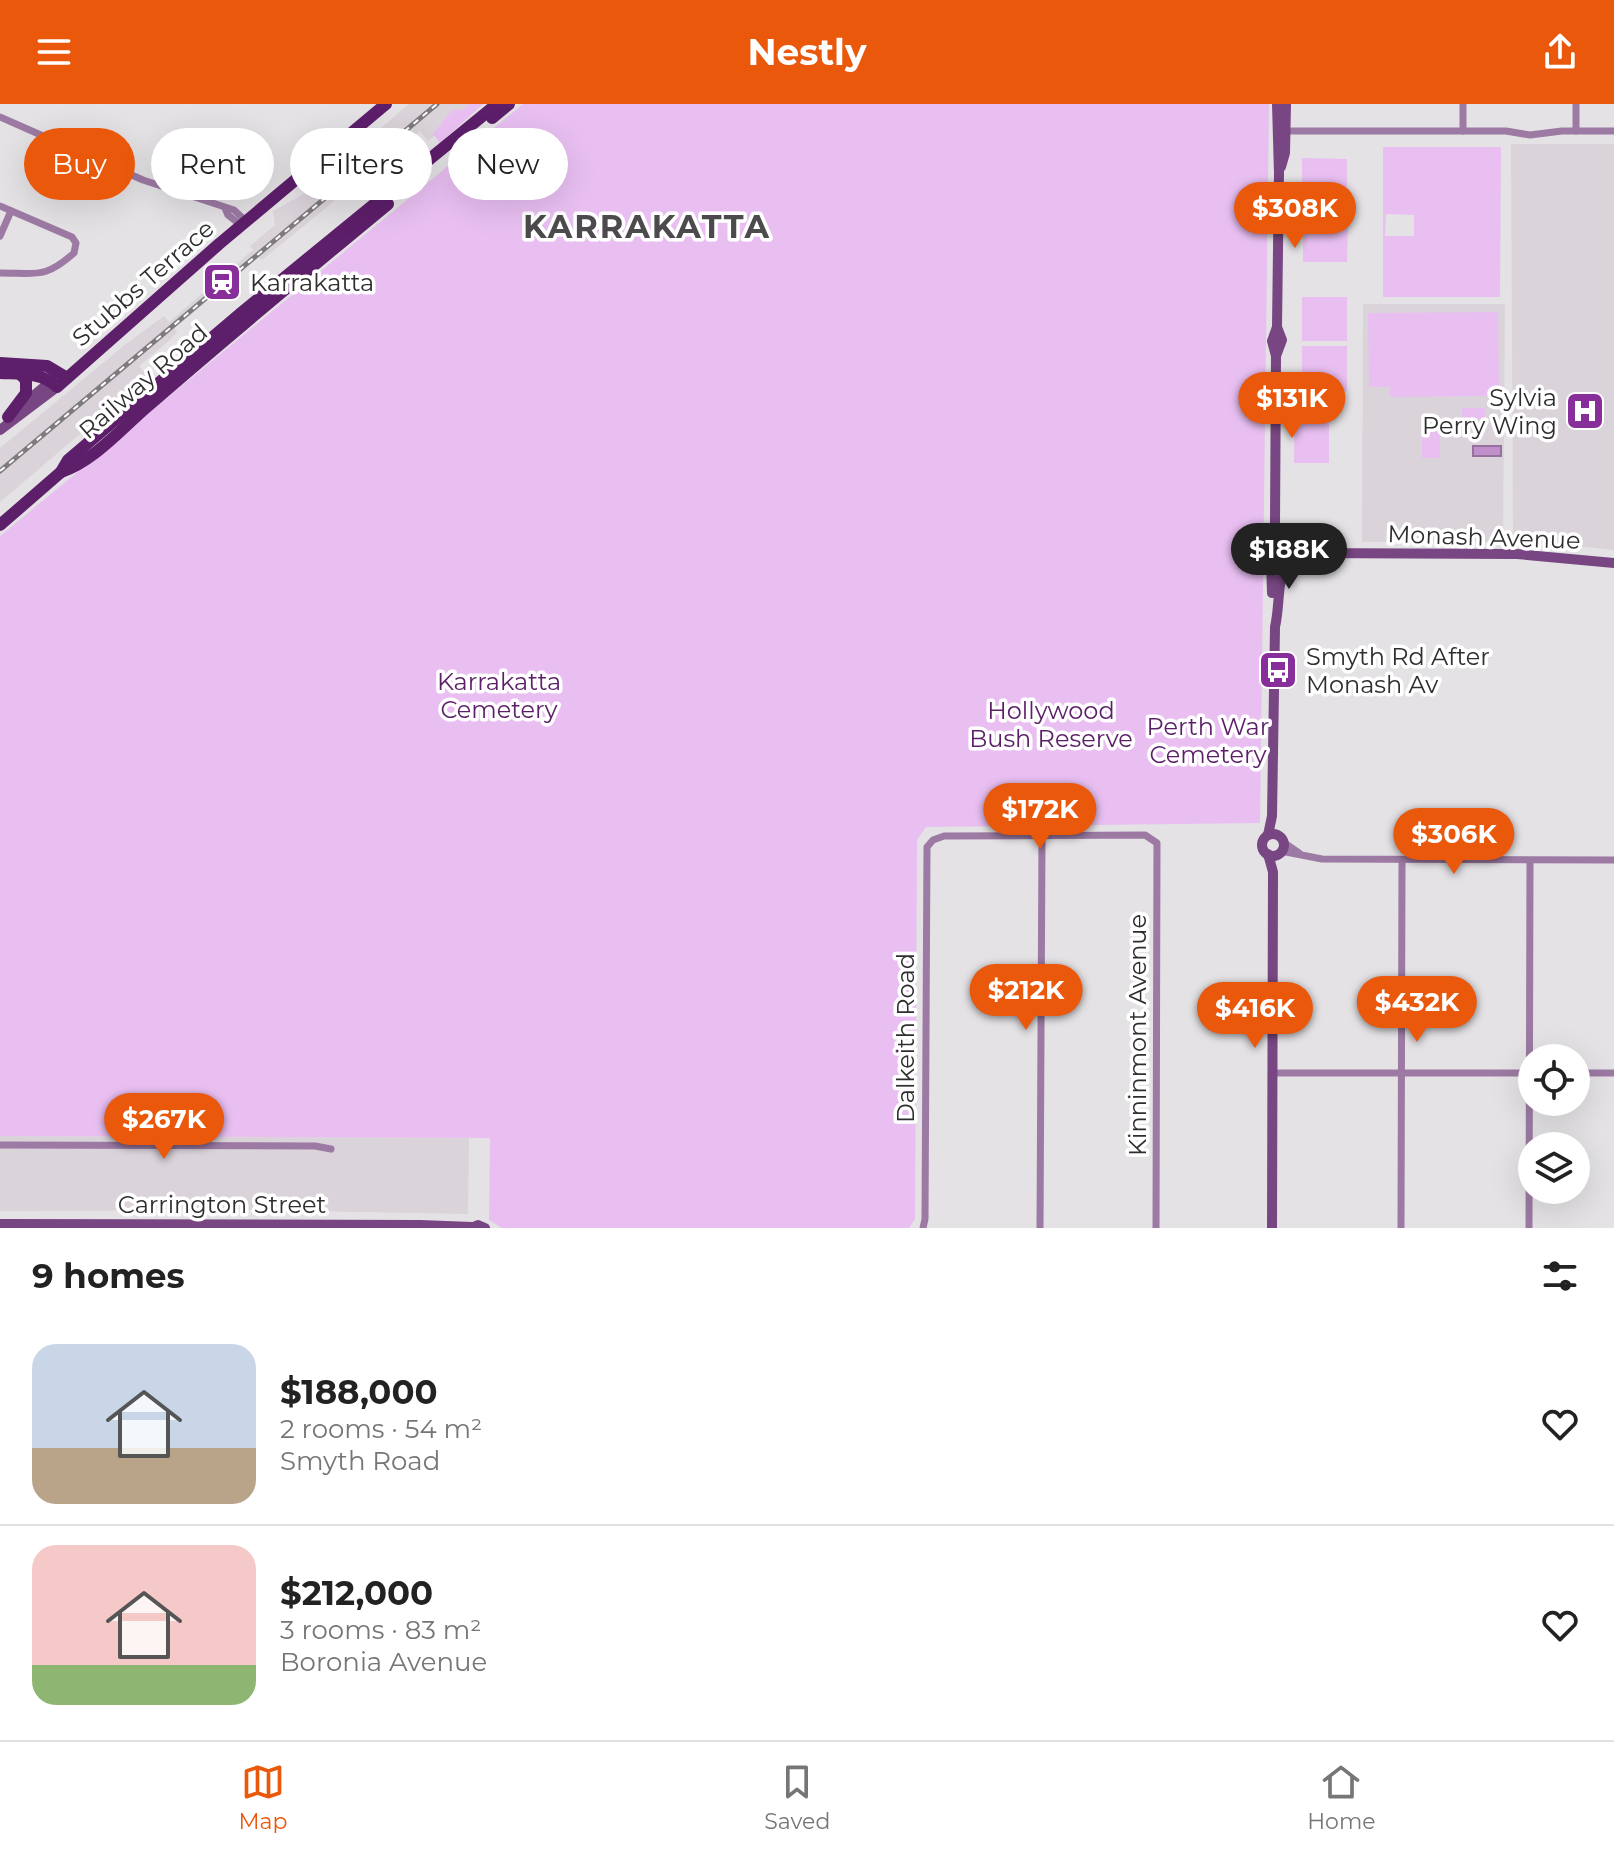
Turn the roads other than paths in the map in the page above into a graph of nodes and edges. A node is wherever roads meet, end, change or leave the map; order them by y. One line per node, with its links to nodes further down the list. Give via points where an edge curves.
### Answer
1 (377, 104): 16 (main road, Stubbs Terrace)
2 (386, 104): 16 (main road, Stubbs Terrace)
3 (497, 104): 24 (main road, Railway Road, via 241,313 68,460)
4 (509, 104): 24 (main road, Railway Road, via 75,468)
5 (1277, 104): 10 (street)
6 (1286, 104): 10 (street)
7 (1463, 104): 11 (street)
8 (1576, 104): 12 (street)
9 (0, 117): 16 (street, via 143,180 225,208)
10 (1281, 131): 11 (street); 25 (street, via 1277,327 1272,341)
11 (1463, 131): 12 (street)
12 (1576, 131): 13 (street)
13 (1614, 131)
14 (0, 206): 15 (street)
15 (11, 211): 17 (street); 18 (street, via 76,243 74,253 55,269)
16 (242, 221): 22 (main road, Stubbs Terrace)
17 (0, 236)
18 (0, 273)
19 (0, 363): 22 (main road, via 47,366)
20 (0, 373): 21 (main road)
21 (20, 374): 22 (main road); 23 (main road, via 26,393)
22 (59, 380): 23 (street, Stubbs Terrace)
23 (3, 424)
24 (61, 472): 26 (main road, Railway Road)
25 (1275, 523): 27 (street); 29 (street)
26 (0, 525)
27 (1285, 547): 28 (street, Monash Avenue); 29 (street, via 1276,545); 30 (street)
28 (1305, 553): 30 (street, Monash Avenue); 31 (street, Monash Avenue, via 1517,554)
29 (1270, 556): 30 (street, via 1278,564); 32 (street)
30 (1286, 562): 32 (street)
31 (1614, 563)
32 (1275, 627): 34 (street)
33 (1042, 836): 48 (street, Dalkeith Road, via 944,836 927,847); 55 (street); 56 (street, Kinninmont Avenue, via 1145,835 1157,843)
34 (1276, 845): 35 (street, via 1322,859); 39 (street)
35 (1402, 860): 37 (street); 40 (street)
36 (1614, 860): 37 (street)
37 (1530, 861): 38 (street)
38 (1531, 1044)
39 (1272, 1073): 40 (street); 57 (street)
40 (1402, 1073): 41 (street); 58 (street)
41 (1518, 1073)
42 (1590, 1073): 43 (street)
43 (1614, 1073)
44 (1530, 1116): 59 (street)
45 (0, 1145): 46 (street)
46 (331, 1149)
47 (0, 1224): 49 (street, Carrington Street)
48 (925, 1225)
49 (74, 1226): 50 (street, Carrington Street)
50 (204, 1226): 51 (street, Carrington Street)
51 (335, 1226): 52 (street, Carrington Street)
52 (446, 1228): 53 (street, Carrington Street)
53 (471, 1228): 54 (street, Carrington Street)
54 (485, 1228)
55 (1040, 1228)
56 (1156, 1228)
57 (1272, 1228)
58 (1401, 1228)
59 (1529, 1228)

